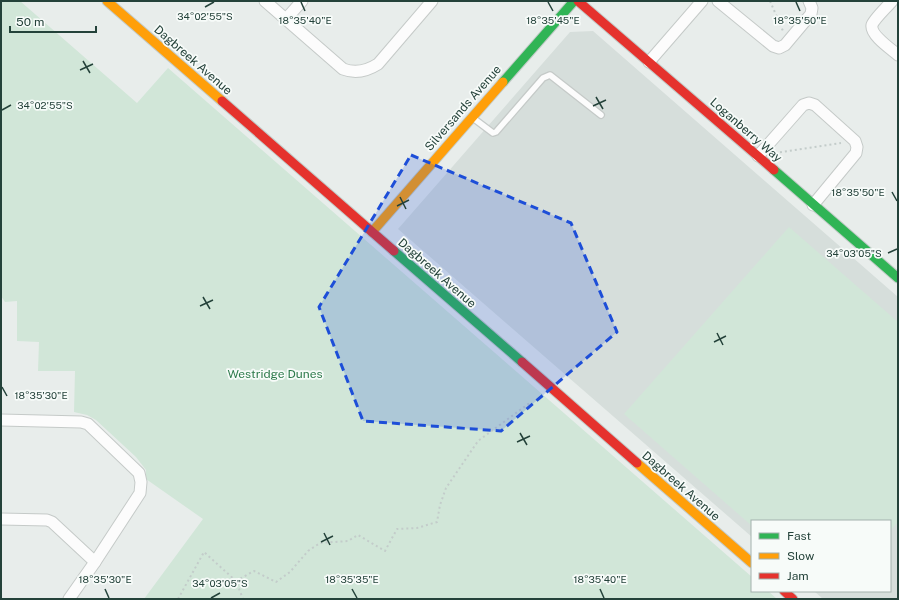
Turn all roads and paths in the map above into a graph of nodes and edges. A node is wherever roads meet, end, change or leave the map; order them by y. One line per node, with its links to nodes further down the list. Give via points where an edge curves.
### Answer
1 (107, 1): 21 (street, Dagbreek Avenue)
2 (265, 1): 12 (street)
3 (302, 1): 12 (street)
4 (432, 1): 12 (street, via 378,64 360,72 343,69)
5 (574, 1): 17 (street, Silversands Avenue)
6 (578, 1): 15 (street, Loganberry Way)
7 (702, 1): 15 (street)
8 (718, 1): 13 (street, via 773,46 779,48)
9 (770, 1): 13 (path, via 785,37)
10 (809, 1): 13 (street, via 811,14)
11 (892, 1): 14 (street, via 872,24 872,30)
12 (286, 19)
13 (785, 45)
14 (898, 55)
15 (649, 62): 19 (street, Loganberry Way)
16 (601, 115): 17 (lane, via 550,75 543,78 496,132 491,132)
17 (472, 117): 21 (street, Silversands Avenue)
18 (855, 141): 19 (path); 19 (street, via 815,105 809,103 804,105); 20 (street, via 856,154)
19 (758, 156): 20 (street, Loganberry Way)
20 (813, 205): 22 (street, Loganberry Way)
21 (372, 232): 27 (street, Dagbreek Avenue)
22 (898, 278)
23 (531, 402): 28 (path, via 478,441 446,488 437,522 417,528 397,529 385,551 358,535 348,541 320,543 308,550 290,572 276,582 254,571)
24 (1, 420): 26 (street, via 88,424 139,473 140,493)
25 (1, 519): 26 (street, via 52,522)
26 (95, 562): 30 (street)
27 (751, 562)
28 (236, 581): 31 (path, via 204,552); 32 (path)
29 (785, 592): 33 (street)
30 (68, 599)
31 (178, 599)
32 (242, 599)
33 (793, 599)

